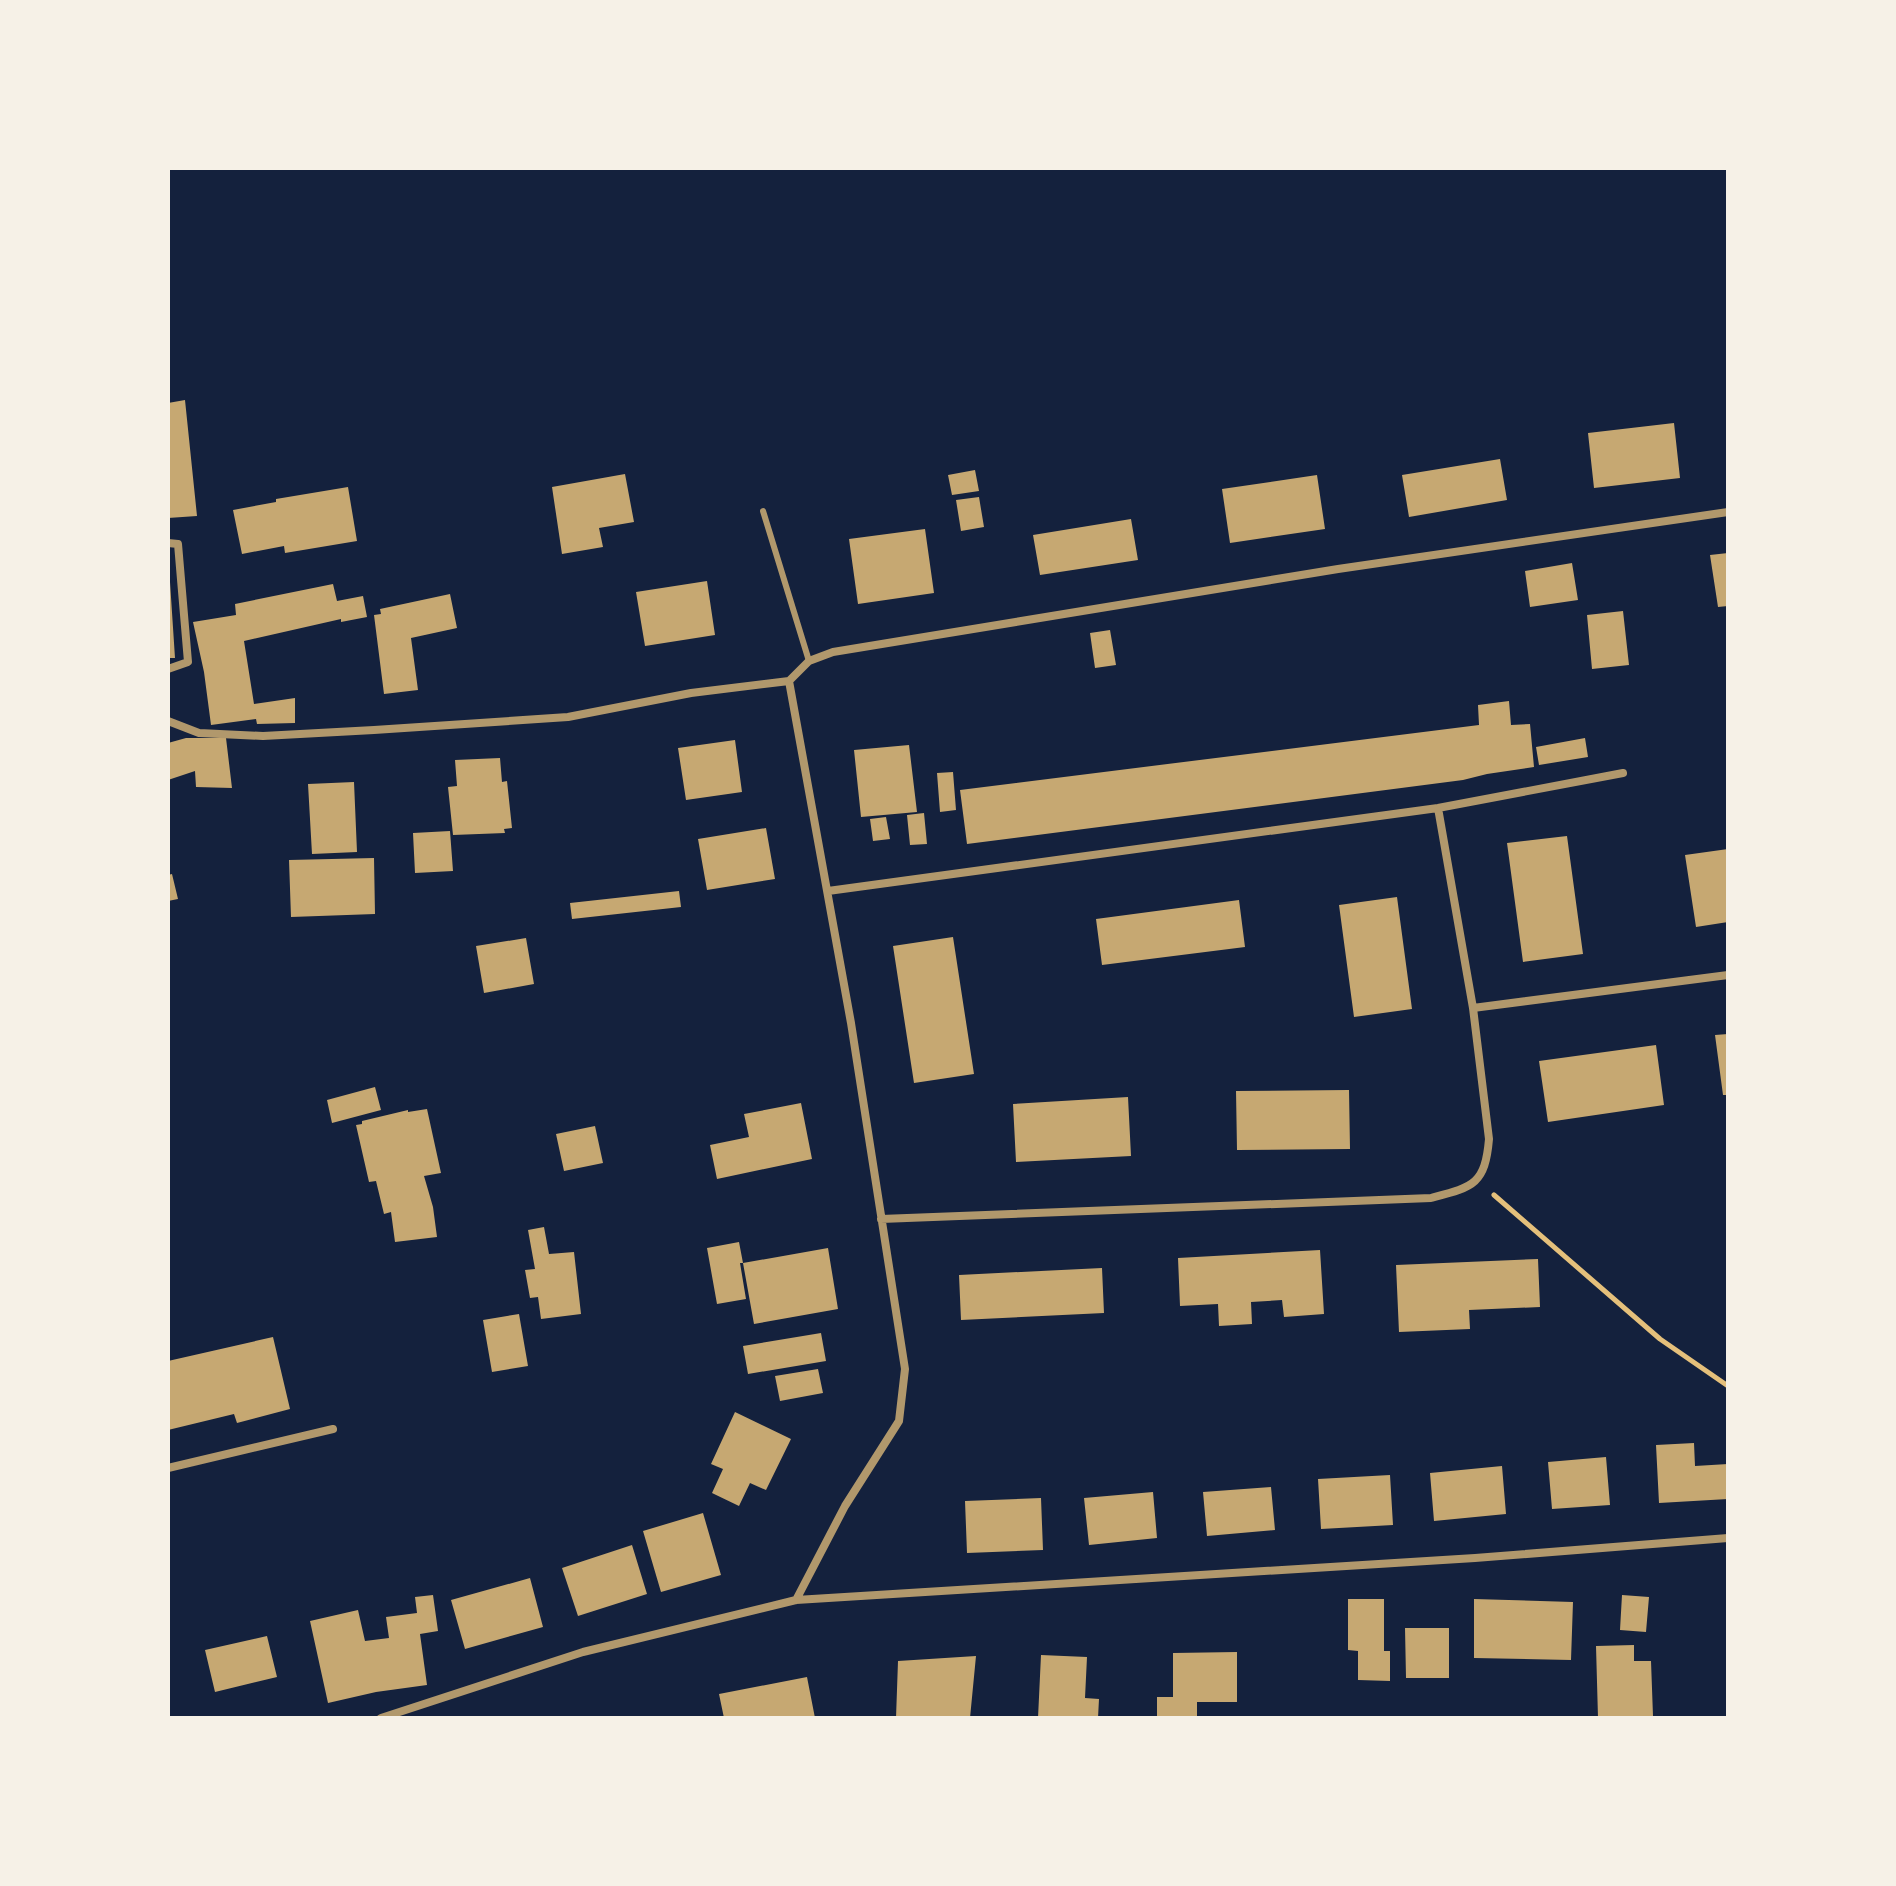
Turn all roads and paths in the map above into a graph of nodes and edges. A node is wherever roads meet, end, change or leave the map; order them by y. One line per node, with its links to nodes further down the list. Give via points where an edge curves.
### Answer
1 (763, 511): 4 (lane)
2 (1728, 512): 4 (street, via 1338,569 833,652)
3 (168, 543): 5 (street, via 178,544 188,662)
4 (809, 661): 6 (street)
5 (168, 669)
6 (789, 681): 7 (street, via 568,717 291,735 199,733); 10 (street)
7 (168, 721)
8 (1623, 773): 9 (street)
9 (1438, 808): 10 (street); 12 (street)
10 (828, 891): 14 (street)
11 (1728, 975): 12 (street)
12 (1473, 1008): 13 (street, via 1489,1139 1488,1160)
13 (1478, 1181): 14 (street, via 1431,1198); 15 (path, via 1660,1339)
14 (881, 1219): 19 (street, via 905,1369 899,1421 845,1506)
15 (1728, 1386)
16 (333, 1429): 17 (street)
17 (168, 1468)
18 (1728, 1538): 19 (street)
19 (796, 1600): 20 (street, via 583,1652)
20 (381, 1718)

